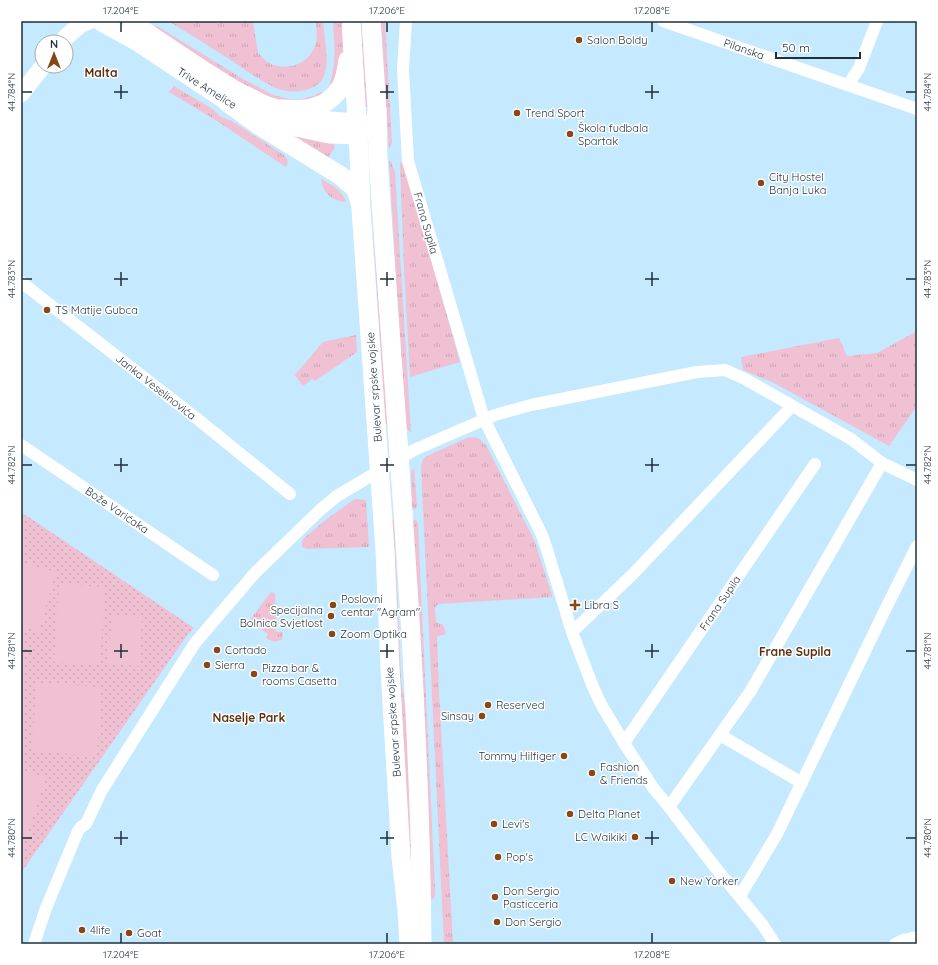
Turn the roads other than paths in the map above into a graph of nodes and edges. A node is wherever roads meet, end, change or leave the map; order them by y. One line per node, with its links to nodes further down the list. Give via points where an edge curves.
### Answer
1 (76, 21): 11 (main road)
2 (89, 21): 12 (main road, via 81,24)
3 (94, 21): 4 (main road, Trive Amelice)
4 (101, 21): 16 (main road, Trive Amelice)
5 (131, 21): 17 (main road, Trive Amelice, via 233,88)
6 (371, 21): 19 (main road, Bulevar srpske vojske)
7 (406, 21): 25 (street, Frana Supila, via 403,70 408,161)
8 (663, 21): 14 (street, Pilanska)
9 (877, 21): 14 (street, via 859,68)
10 (351, 24): 17 (main road, via 346,71 341,88 335,96 306,110); 20 (main road, Bulevar srpske vojske)
11 (68, 34)
12 (70, 34)
13 (37, 74): 15 (main road)
14 (848, 85): 18 (street, Pilanska)
15 (21, 94)
16 (228, 103): 20 (main road, Trive Amelice, via 277,124 307,132 329,135); 22 (main road, via 346,180 356,188)
17 (280, 109): 20 (main road, Trive Amelice)
18 (917, 109)
19 (377, 110): 20 (main road, via 373,124); 21 (main road, Bulevar srpske vojske)
20 (361, 129): 21 (main road, via 374,136); 22 (main road, Bulevar srpske vojske)
21 (377, 147): 27 (main road, Bulevar srpske vojske)
22 (362, 209): 30 (main road, Bulevar srpske vojske)
23 (21, 282): 32 (street, Janka Veselinovića)
24 (792, 406): 25 (street, via 746,379 725,370 697,372 531,405); 28 (street, via 851,439); 35 (street, via 633,574)
25 (484, 418): 27 (street); 35 (street, Frana Supila, via 542,535)
26 (21, 445): 34 (street, Bože Varićaka)
27 (399, 459): 30 (street); 46 (main road, Bulevar srpske vojske, via 418,753)
28 (882, 463): 31 (street); 36 (street, via 750,692)
29 (816, 464): 37 (street, Frana Supila)
30 (380, 470): 40 (street, via 337,496 320,510 237,593 195,643 102,790); 45 (main road, Bulevar srpske vojske, via 401,857)
31 (917, 480)
32 (290, 494)
33 (917, 546): 38 (street)
34 (213, 575)
35 (572, 632): 37 (street, Frana Supila, via 593,688)
36 (720, 735): 38 (street); 39 (street)
37 (624, 743): 39 (street, Frana Supila)
38 (802, 783): 41 (street, via 777,834)
39 (669, 807): 41 (street, Frana Supila)
40 (86, 824): 43 (street, via 78,831); 44 (street, via 86,832)
41 (740, 896): 47 (street, Frana Supila)
42 (917, 937): 48 (street)
43 (34, 944)
44 (42, 944)
45 (409, 944)
46 (422, 944)
47 (775, 944)
48 (895, 944)

